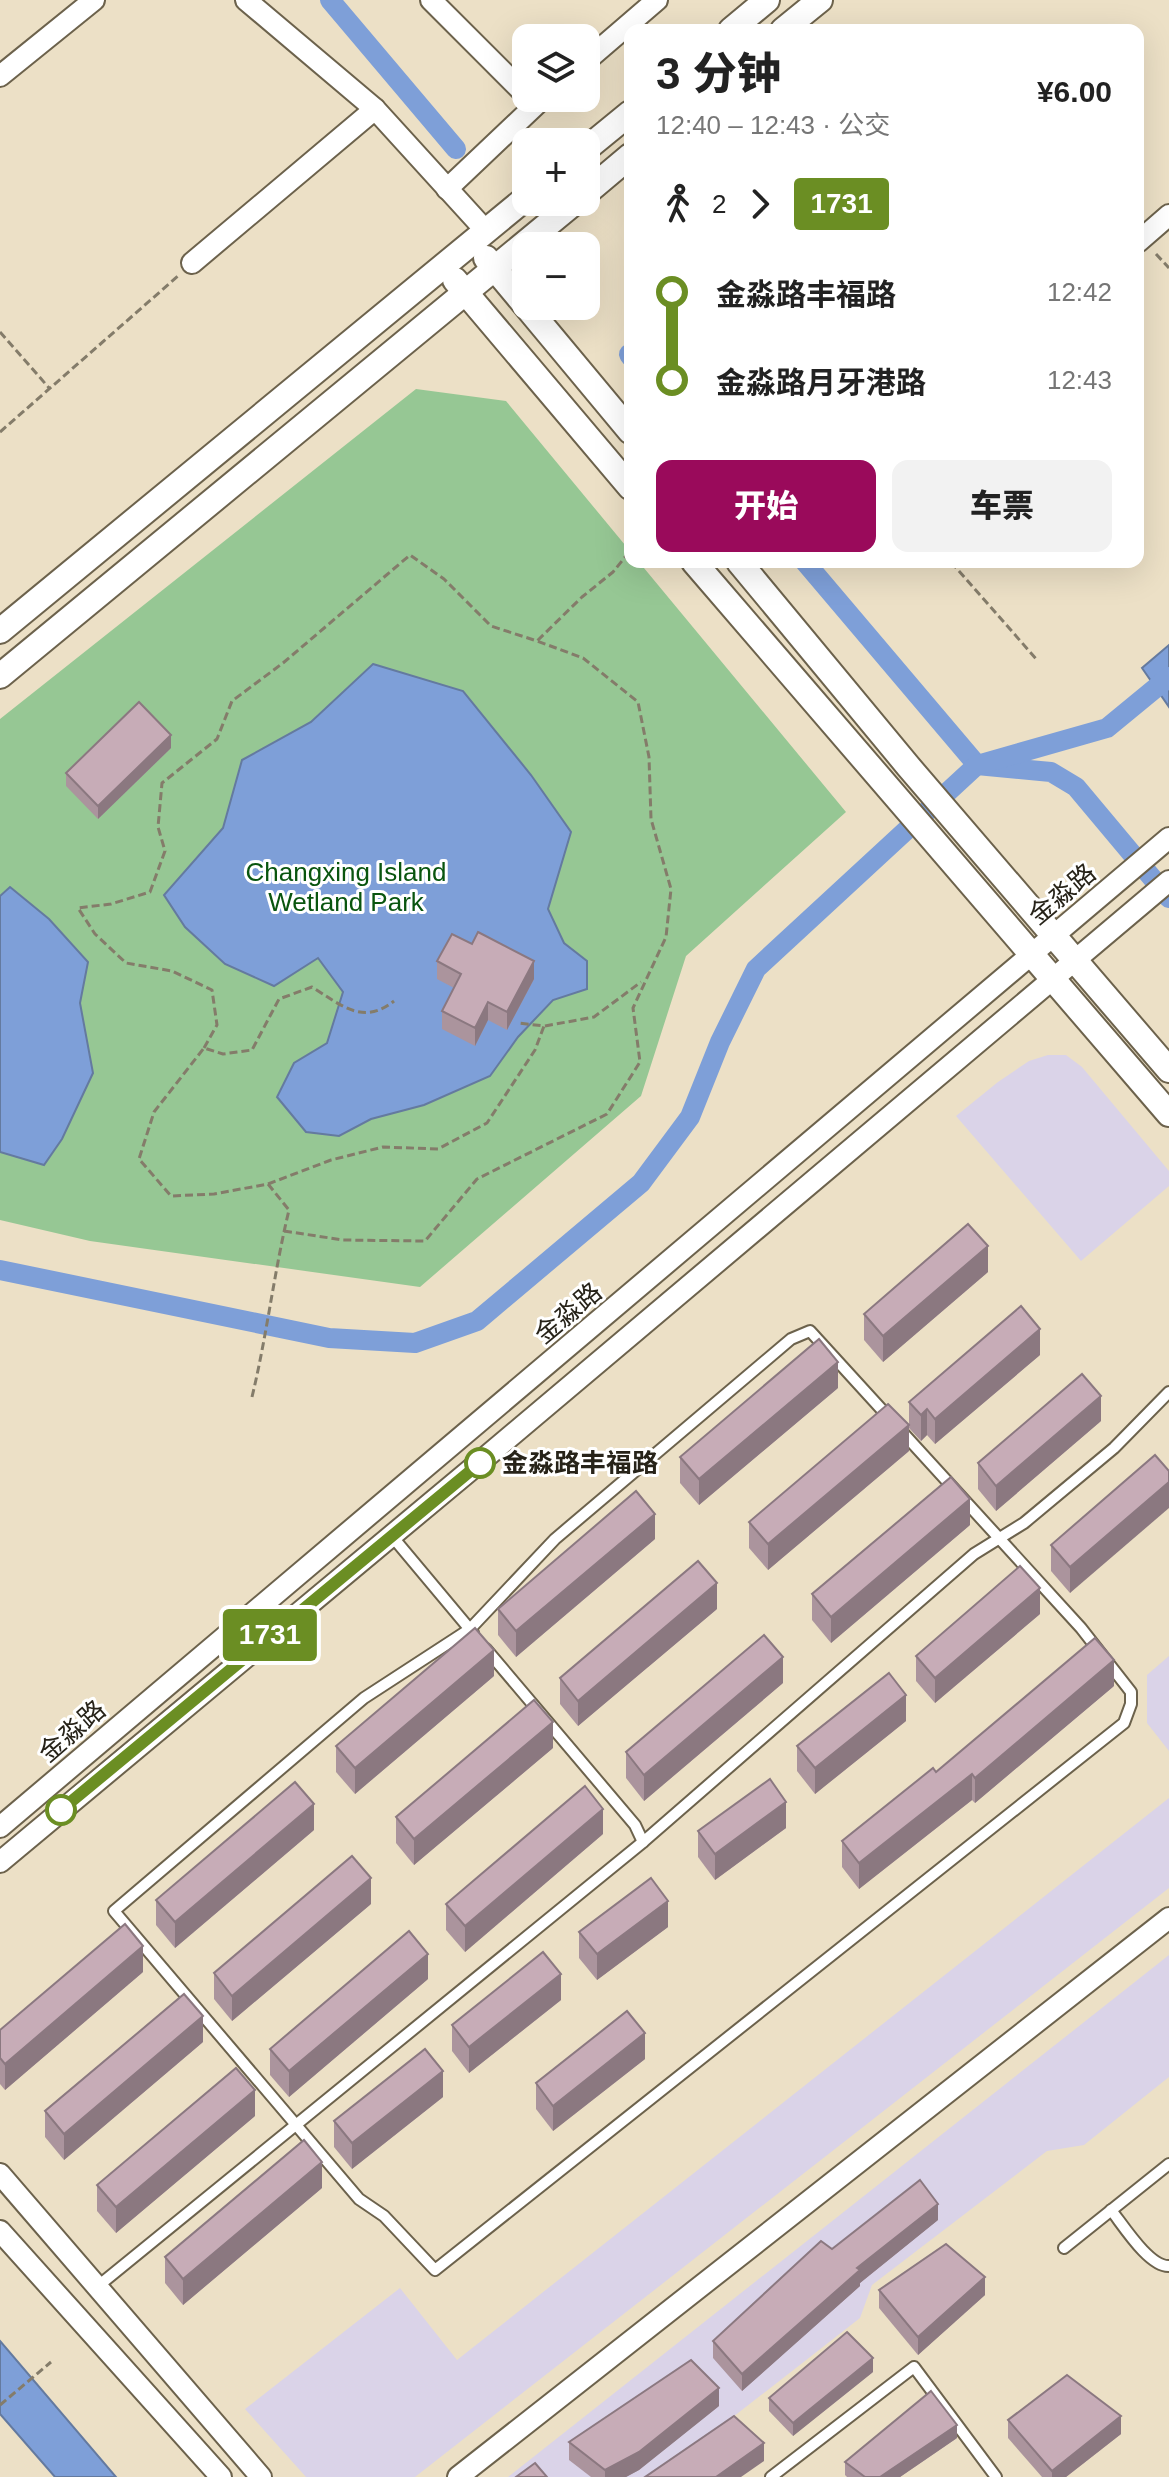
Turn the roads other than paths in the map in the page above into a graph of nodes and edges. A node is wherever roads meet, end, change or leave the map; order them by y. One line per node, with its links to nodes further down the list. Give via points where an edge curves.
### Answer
1 (94, 0): 12 (street)
2 (246, 0): 14 (street)
3 (431, 0): 13 (street)
4 (657, 0): 7 (street)
5 (767, 0): 8 (street)
6 (820, 0): 9 (street)
7 (629, 24)
8 (738, 24)
9 (790, 24)
10 (624, 28): 11 (street)
11 (600, 49)
12 (0, 76)
13 (512, 79)
14 (375, 109): 20 (street); 26 (street)
15 (521, 112): 20 (street)
16 (624, 118): 17 (street)
17 (600, 138)
18 (624, 161): 19 (street)
19 (600, 181)
20 (447, 189): 24 (street)
21 (512, 210): 24 (street)
22 (1169, 215): 25 (street)
23 (558, 216): 28 (street)
24 (480, 236): 27 (street); 28 (street)
25 (1144, 237)
26 (192, 263)
27 (444, 266): 29 (street); 34 (street)
28 (494, 268): 29 (street); 30 (street)
29 (465, 293): 31 (street); 35 (street)
30 (624, 424)
31 (624, 480)
32 (699, 568): 39 (street)
33 (744, 568): 38 (street)
34 (0, 631)
35 (0, 676)
36 (1169, 838): 38 (street, 金淼路)
37 (1169, 881): 40 (street, 金淼路)
38 (1052, 935): 39 (street, 金淼路); 40 (street)
39 (1032, 955): 41 (street); 48 (street, 金淼路)
40 (1075, 961): 41 (street, 金淼路); 42 (street)
41 (1053, 980): 43 (street); 45 (street, 金淼路)
42 (1169, 1070)
43 (1169, 1114)
44 (1169, 1392): 46 (lane, via 1114,1448)
45 (391, 1535): 47 (lane); 50 (street, 金淼路)
46 (999, 1538): 47 (lane, via 810,1331 791,1339 555,1539); 49 (lane, via 974,1554); 52 (lane, via 1131,1692 1124,1723 435,2270 384,2216 359,2199)
47 (470, 1629): 49 (lane, via 635,1825); 52 (lane, via 364,1698 114,1911)
48 (0, 1827)
49 (643, 1842): 52 (lane)
50 (0, 1862)
51 (1169, 1918): 62 (street)
52 (296, 2125): 59 (lane)
53 (1169, 2164): 55 (lane)
54 (0, 2174): 59 (street)
55 (1111, 2210): 57 (lane); 58 (lane, via 1148,2257)
56 (0, 2231): 60 (street)
57 (1064, 2248)
58 (1169, 2266)
59 (97, 2287): 61 (street)
60 (221, 2477)
61 (261, 2477)
62 (458, 2477)
63 (771, 2477): 64 (lane, via 914,2367)
64 (996, 2477)

